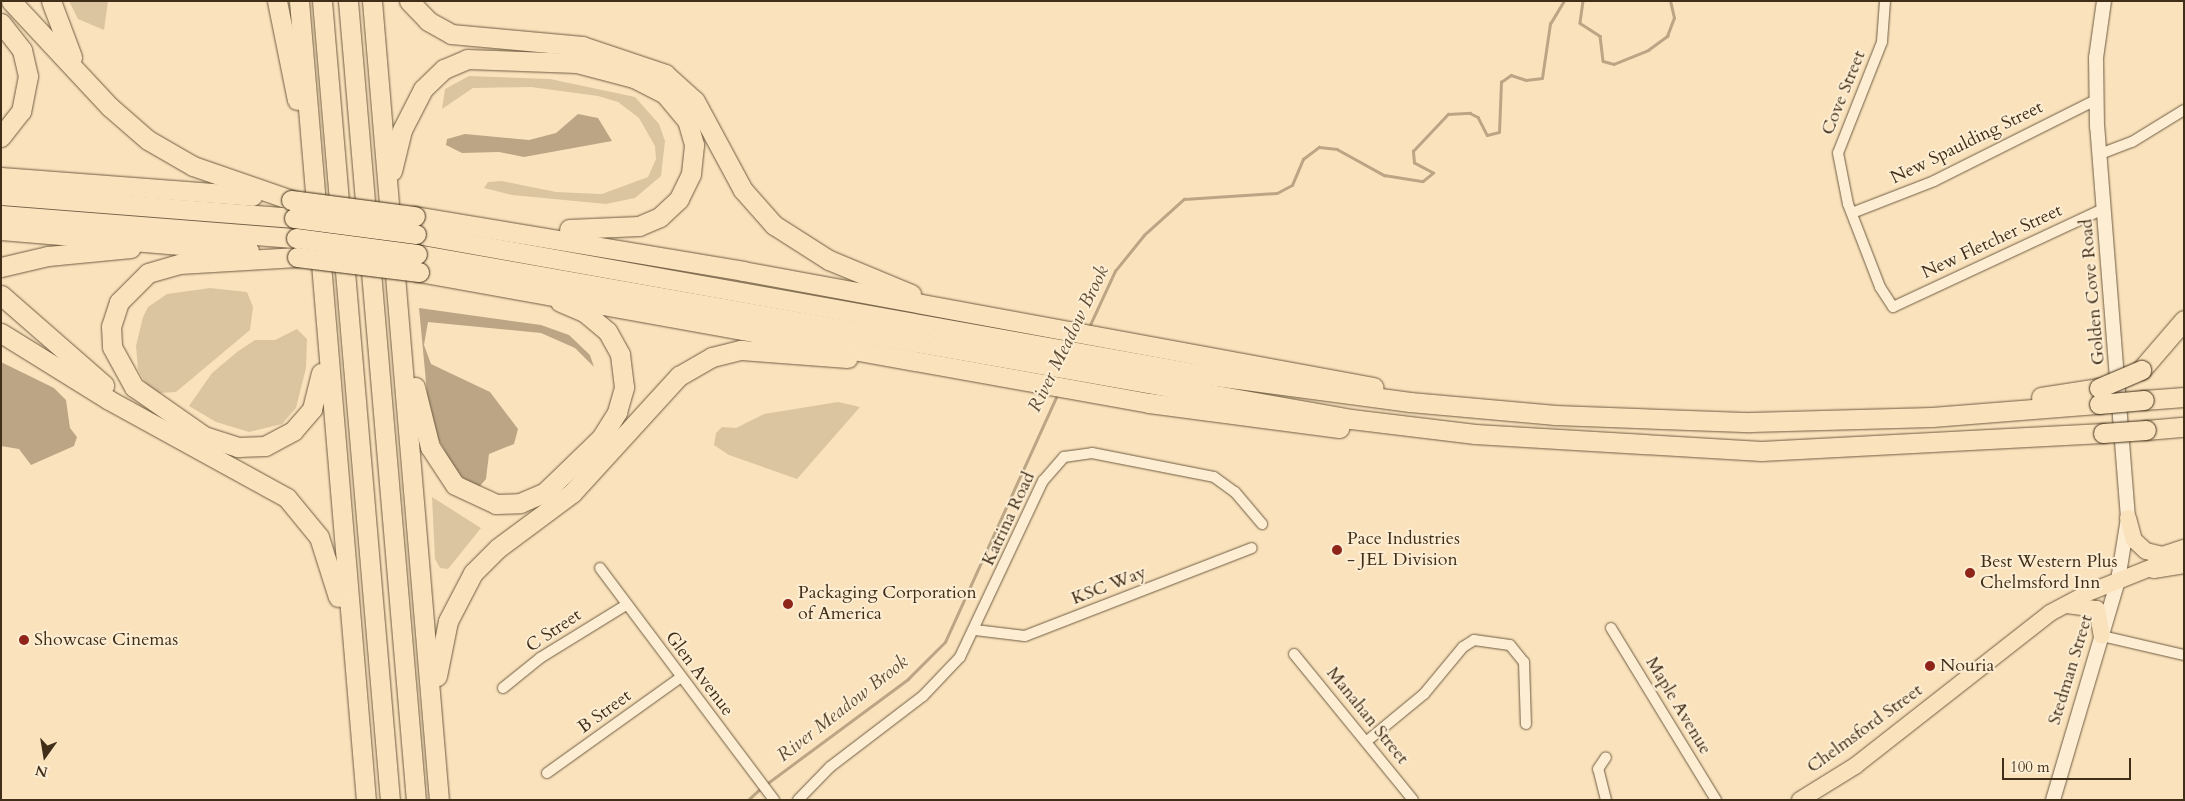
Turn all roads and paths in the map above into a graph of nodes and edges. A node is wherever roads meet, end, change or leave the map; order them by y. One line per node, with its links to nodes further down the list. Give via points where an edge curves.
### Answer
1 (11, 1): 12 (highway)
2 (51, 1): 12 (highway, via 68,49)
3 (277, 1): 18 (highway)
4 (299, 1): 18 (highway)
5 (322, 1): 72 (highway)
6 (348, 1): 73 (highway)
7 (372, 1): 21 (highway)
8 (409, 1): 35 (highway, via 428,22 451,34 582,46 665,74 695,101 748,197 781,232 838,264)
9 (1885, 1): 23 (street, Cove Street, via 1882,42 1838,153)
10 (2104, 1): 13 (main road, Golden Cove Road, via 2098,34)
11 (1, 22): 15 (highway, via 22,50 28,76 21,111)
12 (92, 88): 20 (highway, via 134,130 169,154 221,178)
13 (2096, 100): 16 (main road, Golden Cove Road); 23 (street, New Spaulding Street, via 1934,181)
14 (2184, 110): 16 (street, via 2132,142)
15 (1, 137)
16 (2100, 154): 22 (main road, Golden Cove Road)
17 (1, 177): 20 (highway)
18 (315, 192): 38 (highway)
19 (1, 195): 25 (highway, bridge)
20 (291, 200): 25 (highway, bridge)
21 (389, 202): 25 (highway, via 397,148 411,108 436,75 467,59 561,61 634,78 677,106 693,137 693,165 684,191 667,212 639,226 586,231); 31 (highway)
22 (2105, 208): 34 (street, New Fletcher Street); 47 (main road, Golden Cove Road)
23 (1852, 213): 34 (street, Cove Street, via 1880,287)
24 (1, 215): 27 (highway)
25 (415, 225): 35 (highway, via 724,267); 39 (highway)
26 (1, 230): 28 (highway)
27 (296, 248): 28 (highway); 29 (highway, bridge); 38 (highway, via 179,264 148,273 128,289 116,309 110,333 114,355 134,387 204,436 229,446 255,447 288,436 312,409 322,380)
28 (242, 250): 30 (highway, via 95,250)
29 (418, 263): 32 (highway); 45 (highway, via 1054,366 1351,419)
30 (2, 267)
31 (395, 280): 32 (highway, via 422,424 438,464 470,496 496,504 520,503 558,483 608,429 622,395 622,362 607,331 584,312); 67 (highway)
32 (474, 280): 40 (highway)
33 (1, 295): 46 (highway, via 83,368)
34 (1893, 307)
35 (951, 311): 39 (highway)
36 (2184, 320): 41 (highway, bridge, via 2141,370)
37 (1, 333): 46 (highway)
38 (326, 337): 65 (highway)
39 (1066, 340): 43 (highway, via 1092,354 1223,378); 43 (highway, via 1100,336 1370,385)
40 (992, 374): 45 (highway, via 1273,422); 67 (highway, via 762,350 721,354 686,371 572,493 493,552 467,581 441,648)
41 (2099, 396): 42 (highway, bridge, via 2144,400); 43 (highway, via 1932,417 1871,420 1626,418)
42 (2184, 397)
43 (1410, 402)
44 (2184, 427): 45 (highway, bridge, via 1760,451)
45 (1475, 434)
46 (174, 437): 65 (highway, via 279,492 313,528 334,578)
47 (2128, 518): 50 (main road, via 2134,540 2146,551 2162,555); 55 (main road, Golden Cove Road)
48 (1262, 524): 59 (street, Katrina Road, via 1235,492 1214,477 1092,453 1068,455 1043,481)
49 (1252, 548): 59 (street, KSC Way, via 1025,636)
50 (2184, 548)
51 (2184, 554): 54 (main road, Chelmsford Street)
52 (2184, 563): 54 (highway)
53 (600, 568): 56 (street, Glen Avenue)
54 (2153, 568): 55 (main road, Chelmsford Street)
55 (2118, 580): 57 (main road, Chelmsford Street); 60 (main road, Stedman Street)
56 (626, 605): 63 (street, Glen Avenue); 64 (street, C Street, via 540,658)
57 (2063, 605): 60 (main road, via 2080,603 2097,609); 80 (main road, Chelmsford Street, via 1856,766)
58 (1612, 628): 79 (street, Maple Avenue)
59 (975, 630): 76 (street, Katrina Road, via 944,676 830,767)
60 (2102, 636): 62 (street); 81 (main road, Stedman Street)
61 (1294, 654): 68 (street, Manahan Street)
62 (2184, 656)
63 (681, 678): 70 (street, B Street); 75 (street, Glen Avenue)
64 (503, 688)
65 (359, 716): 71 (highway)
66 (1526, 724): 68 (street, via 1524,662 1510,645 1480,639 1463,647 1424,694)
67 (434, 740): 74 (highway)
68 (1367, 741): 77 (street, Manahan Street)
69 (1606, 757): 78 (street, via 1598,769)
70 (547, 773)
71 (366, 800)
72 (390, 800)
73 (416, 800)
74 (439, 800)
75 (774, 800)
76 (798, 800)
77 (1413, 800)
78 (1606, 800)
79 (1716, 800)
80 (1800, 800)
81 (2053, 800)

